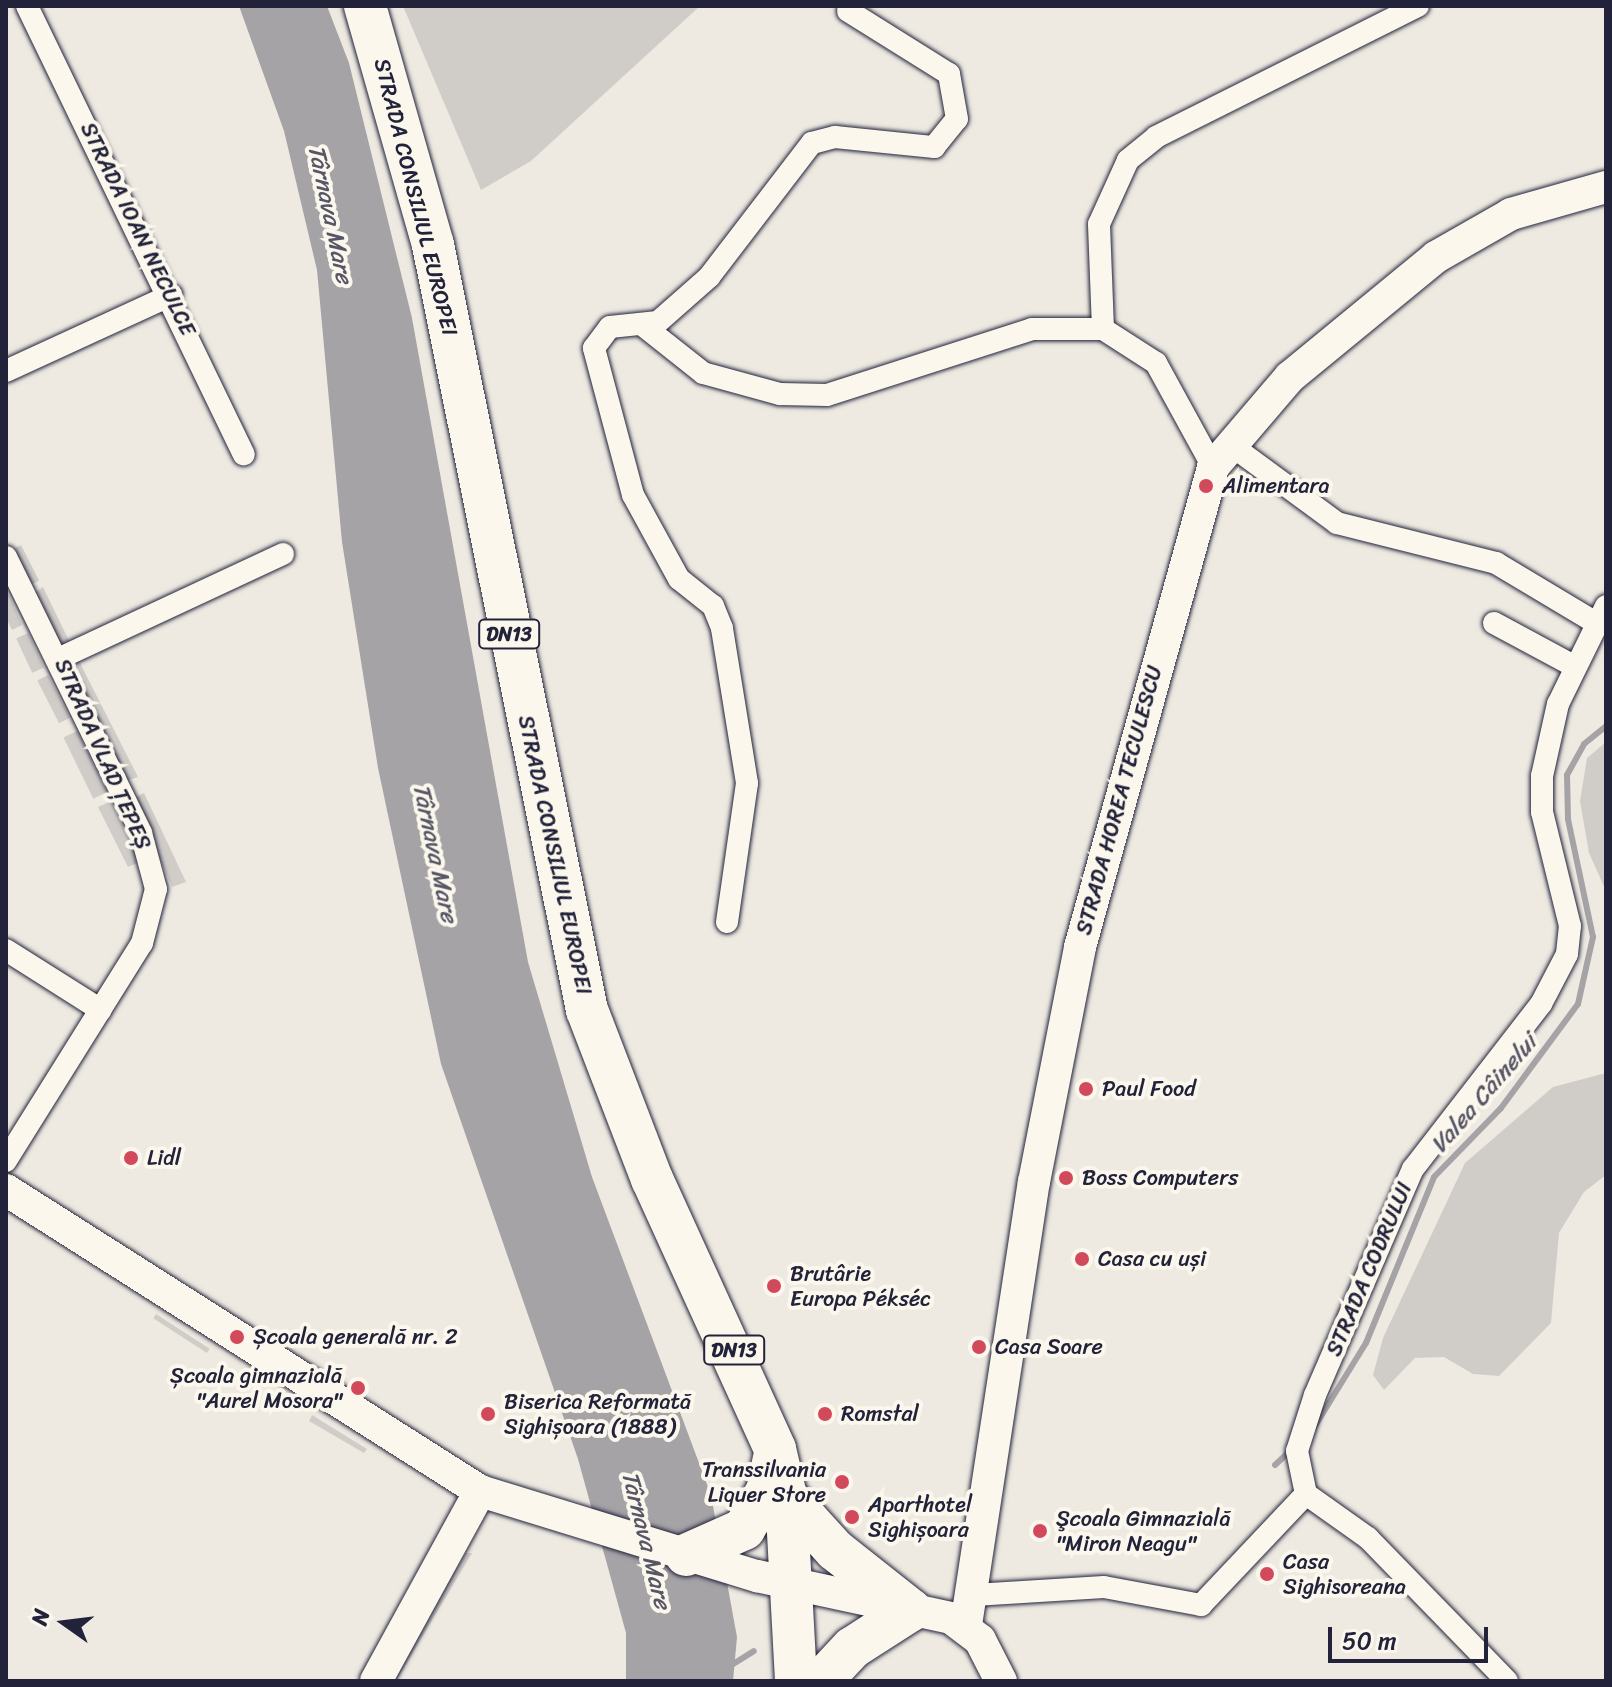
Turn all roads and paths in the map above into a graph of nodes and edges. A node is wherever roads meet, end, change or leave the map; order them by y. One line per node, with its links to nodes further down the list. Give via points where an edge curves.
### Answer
1 (27, 6): 6 (street, STRADA IOAN NECULCE)
2 (365, 6): 23 (highway, STRADA CONSILIUL EUROPEI / DN13, via 433,245 587,1010 641,1154)
3 (1418, 6): 8 (street, via 1156,137 1128,160 1099,224)
4 (848, 11): 7 (street, via 949,74 957,119 934,147 835,137 812,143 709,277)
5 (1606, 187): 11 (street, STRADA HOREA TECULESCU, via 1511,214 1436,257 1313,357)
6 (171, 295): 9 (street); 10 (street, STRADA IOAN NECULCE)
7 (645, 327): 8 (street, via 703,373 780,394 827,395 1032,329); 18 (street, via 600,334 596,366 633,495 679,579 719,616 747,783)
8 (1103, 329): 11 (street, via 1156,363)
9 (6, 371)
10 (244, 454)
11 (1221, 455): 14 (street, STRADA CODRULUI, via 1337,523 1496,563); 30 (street, STRADA HOREA TECULESCU, via 1080,947 1034,1182)
12 (283, 554): 16 (street)
13 (6, 557): 16 (street, STRADA VLAD ȚEPEȘ)
14 (1602, 615): 17 (street, STRADA CODRULUI)
15 (1494, 623): 17 (street)
16 (60, 658): 20 (street, STRADA VLAD ȚEPEȘ, via 141,833 156,889 150,929)
17 (1574, 666): 25 (street, STRADA CODRULUI, via 1542,776 1542,812 1570,926 1567,954 1541,1004 1413,1169 1315,1395 1297,1451)
18 (727, 922)
19 (6, 950): 20 (street)
20 (101, 1010): 21 (street, STRADA VLAD ȚEPEȘ)
21 (6, 1161)
22 (6, 1190): 24 (street)
23 (775, 1449): 26 (highway, STRADA CONSILIUL EUROPEI / DN13); 27 (highway, via 767,1491 744,1529)
24 (480, 1491): 27 (street); 31 (street)
25 (1306, 1494): 30 (street, via 1201,1605 1104,1587); 35 (street, via 1368,1538)
26 (786, 1496): 28 (highway, STRADA CONSILIUL EUROPEI / DN13); 29 (highway, via 835,1550)
27 (686, 1555): 28 (street)
28 (791, 1585): 29 (street); 32 (highway, STRADA CONSILIUL EUROPEI / DN13)
29 (911, 1610): 30 (street); 33 (highway, via 852,1648)
30 (970, 1610): 34 (street)
31 (376, 1681)
32 (796, 1681)
33 (821, 1681)
34 (1001, 1681)
35 (1507, 1681)

